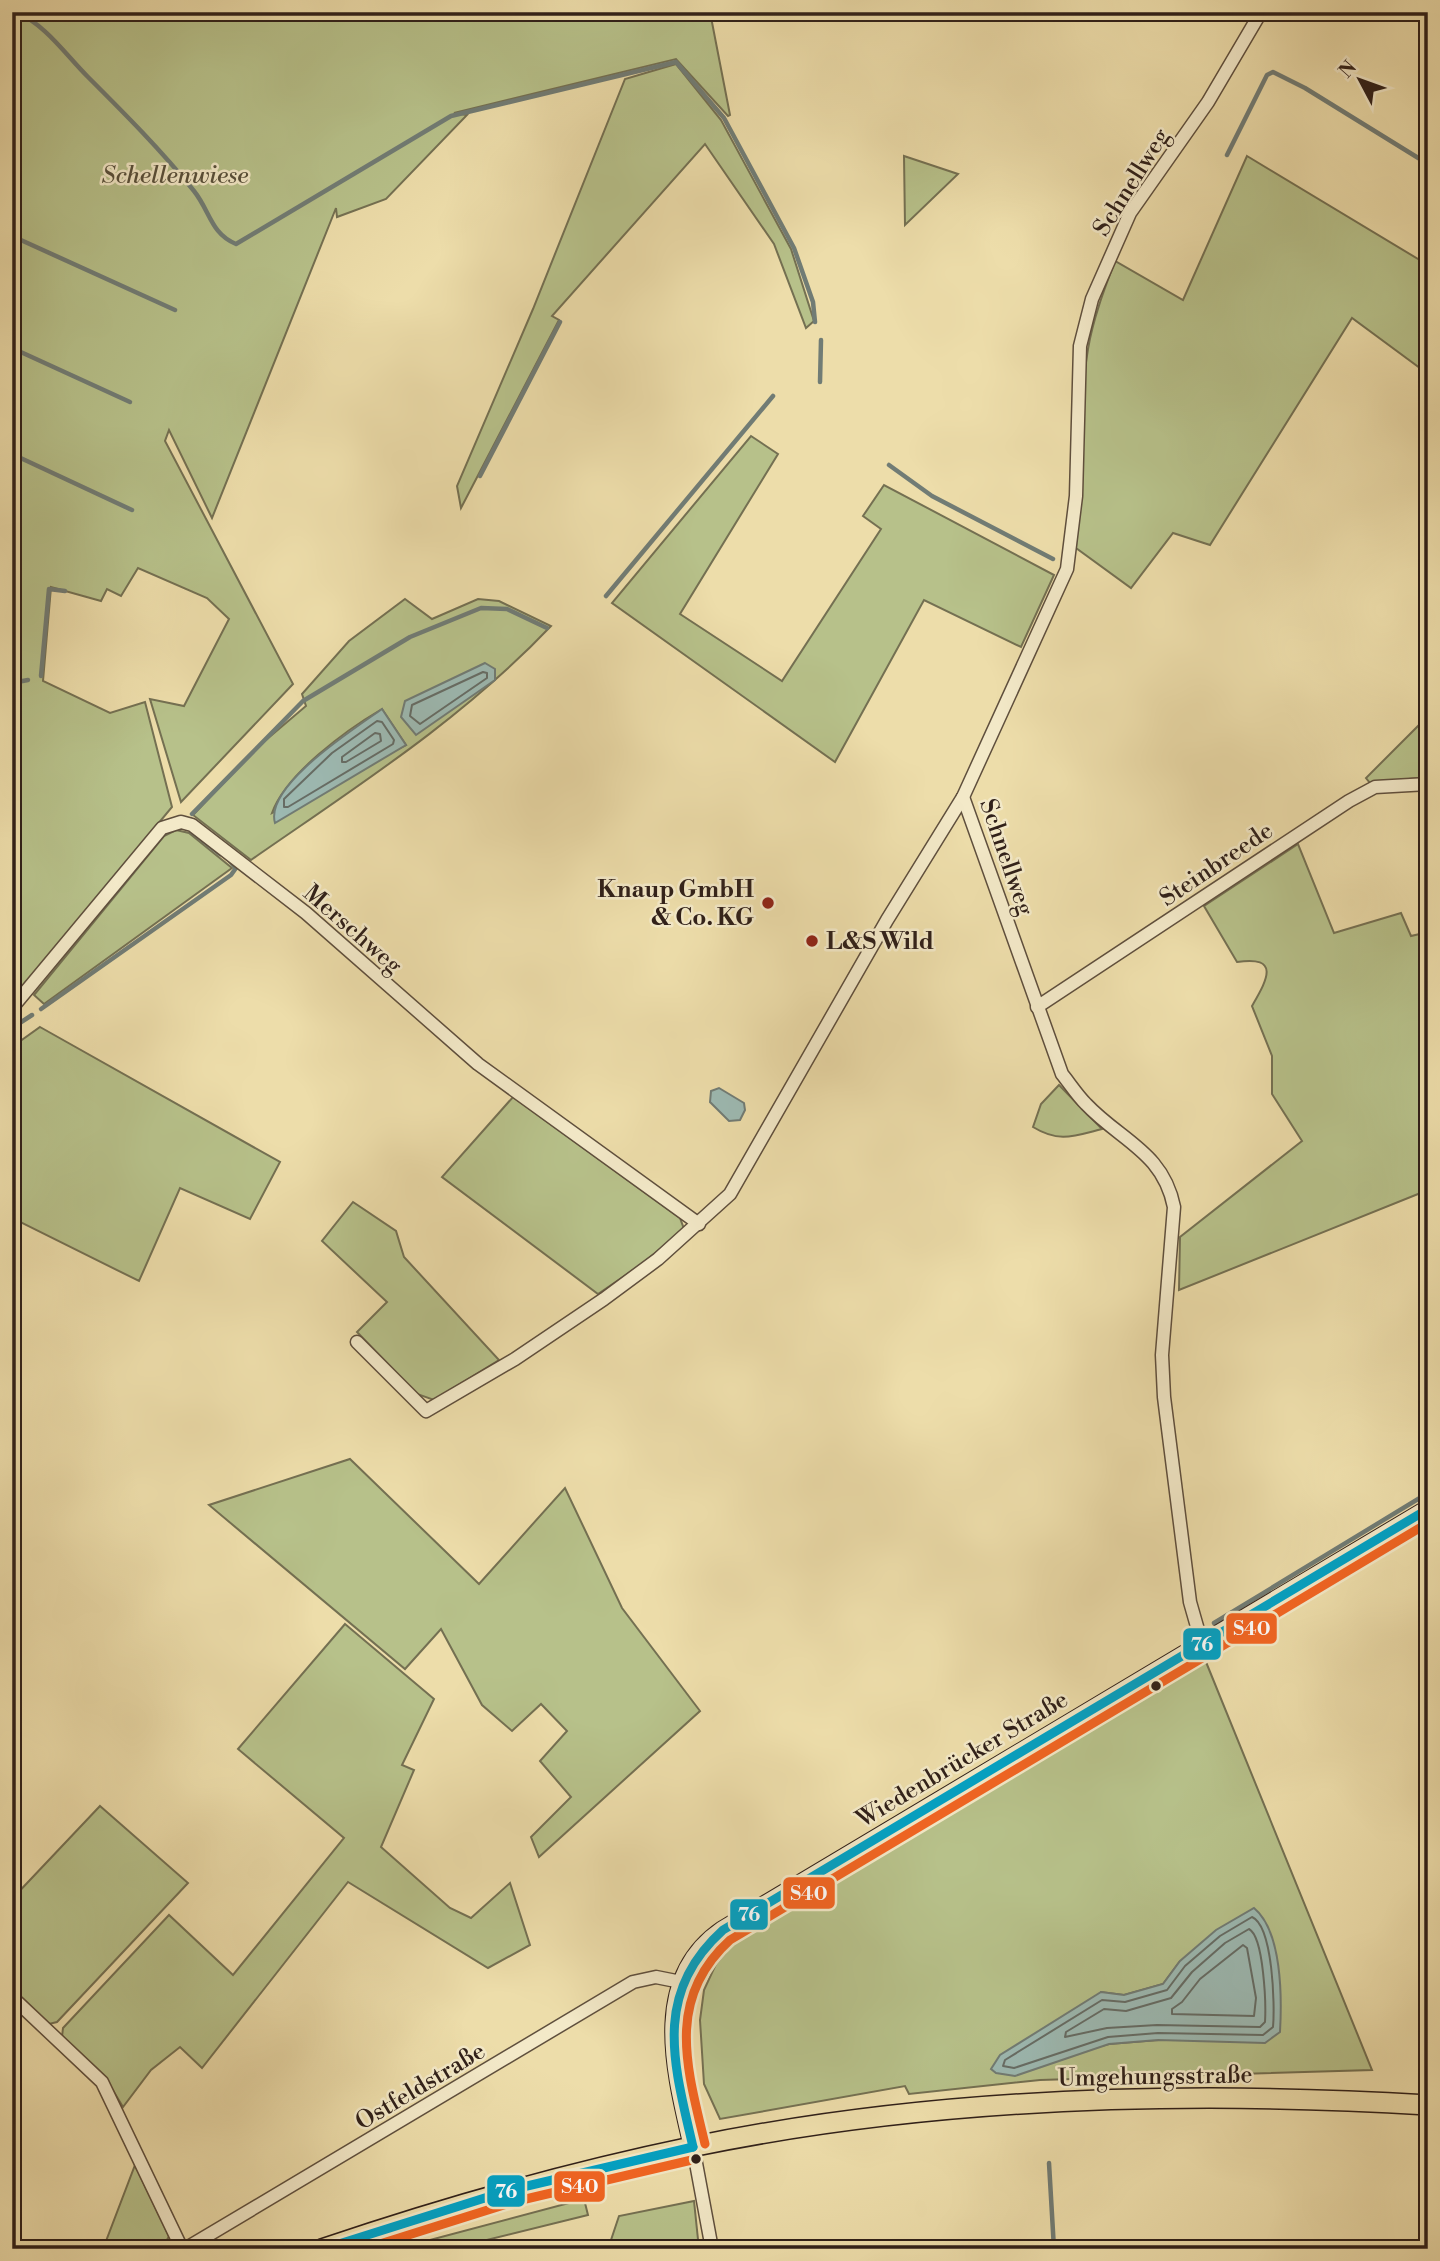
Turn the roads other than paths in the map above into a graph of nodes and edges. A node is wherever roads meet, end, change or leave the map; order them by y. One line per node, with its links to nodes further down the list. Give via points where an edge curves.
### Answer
1 (1261, 12): 3 (street, Schnellweg, via 1208,102 1130,213 1092,299 1080,346 1076,496 1067,569)
2 (1428, 784): 5 (street, Steinbreede, via 1375,787 1349,801)
3 (963, 797): 5 (street, Schnellweg); 6 (street, via 730,1195)
4 (12, 1007): 6 (street, Merschweg, via 162,828 181,822 192,825 306,913 478,1065)
5 (1037, 1007): 9 (street, Schnellweg, via 1062,1074 1086,1105 1151,1158 1171,1190 1174,1207 1162,1355 1164,1397 1190,1602)
6 (699, 1224): 7 (street, via 604,1299 426,1411)
7 (357, 1342)
8 (1428, 1509): 9 (main road, Wiedenbrücker Straße)
9 (1202, 1644): 10 (main road, Wiedenbrücker Straße, via 723,1930 696,1954)
10 (681, 1982): 13 (main road, Wiedenbrücker Straße, via 674,2006 674,2036); 14 (street, Ostfeldstraße, via 656,1977 633,1982)
11 (12, 1997): 14 (street, Ostfeldstraße, via 102,2082)
12 (1428, 2105): 13 (main road, Umgehungsstraße, via 1286,2098 1120,2099 884,2118)
13 (693, 2147): 15 (main road, via 510,2190); 16 (street)
14 (184, 2249)
15 (321, 2249)
16 (712, 2249)

